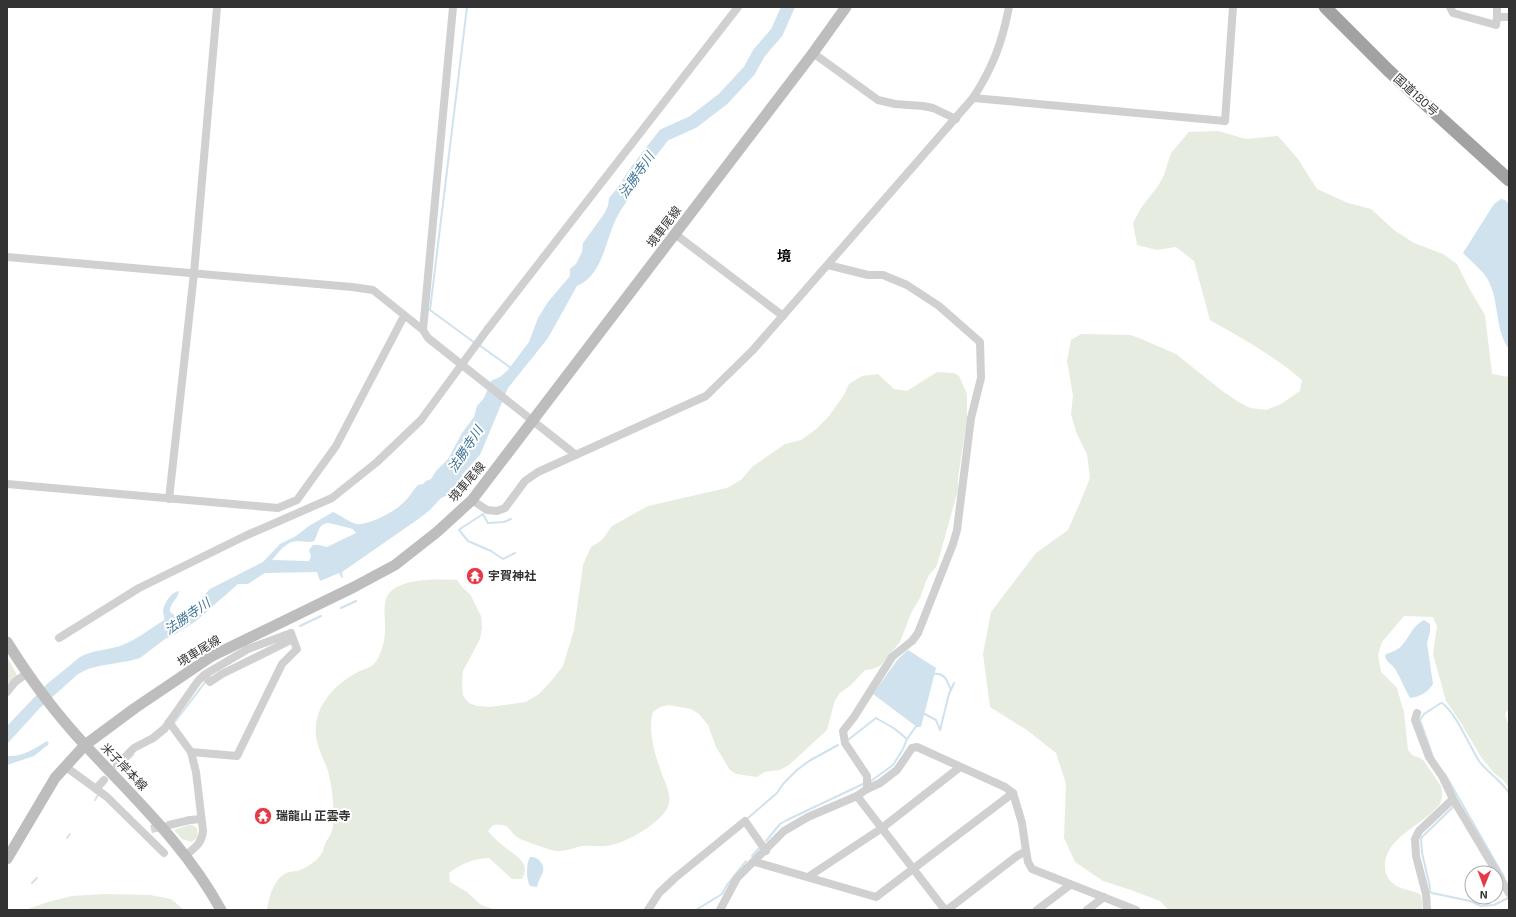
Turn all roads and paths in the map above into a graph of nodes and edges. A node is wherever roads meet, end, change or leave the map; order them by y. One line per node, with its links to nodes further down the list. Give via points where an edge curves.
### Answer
1 (217, 7): 19 (street)
2 (453, 7): 22 (street)
3 (738, 7): 23 (street)
4 (846, 7): 12 (main road, 境車尾線)
5 (1009, 7): 13 (street, via 996,57 986,79)
6 (1233, 7): 13 (street, via 1225,121)
7 (1325, 7): 15 (highway, 国道180号, via 1389,71)
8 (1450, 7): 10 (street, via 1453,13 1496,25)
9 (1497, 7): 10 (street)
10 (1497, 17): 11 (street)
11 (1509, 17)
12 (813, 53): 14 (street, via 878,100 933,108); 16 (main road, 境車尾線)
13 (973, 98): 14 (street)
14 (956, 119): 18 (street)
15 (1509, 180)
16 (675, 234): 21 (street); 24 (main road, 境車尾線)
17 (7, 258): 19 (street)
18 (828, 265): 21 (street); 42 (street, via 868,275 883,275 907,285 939,306 980,342 981,378 971,418 953,544 918,633 892,657 843,731 845,743 866,776)
19 (194, 273): 20 (street, via 373,290); 27 (street)
20 (404, 316): 22 (street); 27 (street, via 336,446 297,500 278,508)
21 (783, 316): 25 (street, via 706,396)
22 (423, 330): 23 (street, via 428,338)
23 (465, 366): 24 (street); 29 (street, via 421,420 332,498 245,536 139,588)
24 (533, 420): 25 (street); 28 (main road, 境車尾線)
25 (576, 455): 28 (street, via 538,472 525,482 506,508 497,511 487,510)
26 (7, 484): 27 (street)
27 (169, 499)
28 (472, 500): 35 (main road, 境車尾線, via 395,565 212,656)
29 (60, 638)
30 (7, 642): 31 (main road, 米子岸本線)
31 (29, 678): 32 (street, via 15,682); 35 (main road, 米子岸本線)
32 (7, 692)
33 (1417, 714): 45 (street, via 1415,720 1430,757)
34 (171, 724): 36 (street); 36 (street, via 198,681 248,649 291,633 297,649 282,664 237,756); 37 (street, via 134,748)
35 (85, 745): 38 (main road, 境車尾線); 52 (main road, 米子岸本線, via 140,803)
36 (191, 752): 46 (street)
37 (117, 765)
38 (66, 766): 41 (street); 53 (main road, 境車尾線, via 55,778)
39 (960, 767): 42 (street, via 914,747 897,770); 43 (street); 48 (street)
40 (104, 780): 41 (street)
41 (96, 789): 51 (street, via 147,830)
42 (867, 789): 44 (street)
43 (1013, 793): 50 (street, via 1022,823); 55 (street)
44 (857, 796): 48 (street); 49 (street, via 792,825 784,830)
45 (1453, 799): 58 (street); 67 (street, via 1419,831 1415,839)
46 (201, 819): 47 (street); 52 (street, via 202,839)
47 (169, 825)
48 (882, 828): 55 (street); 56 (street)
49 (766, 851): 54 (street); 62 (street, via 746,821 675,878 659,893)
50 (1026, 851): 57 (street, via 1032,869); 64 (street)
51 (164, 853)
52 (185, 856): 61 (main road, 米子岸本線)
53 (7, 859)
54 (755, 862): 56 (street); 63 (street, via 737,878)
55 (913, 869): 56 (street, via 876,897); 64 (street)
56 (808, 878)
57 (1070, 885): 59 (street); 65 (street)
58 (1509, 893)
59 (1104, 897): 60 (street); 66 (street)
60 (1131, 909)
61 (221, 910)
62 (648, 910)
63 (720, 910)
64 (946, 910)
65 (1037, 910)
66 (1087, 910)
67 (1427, 910)

